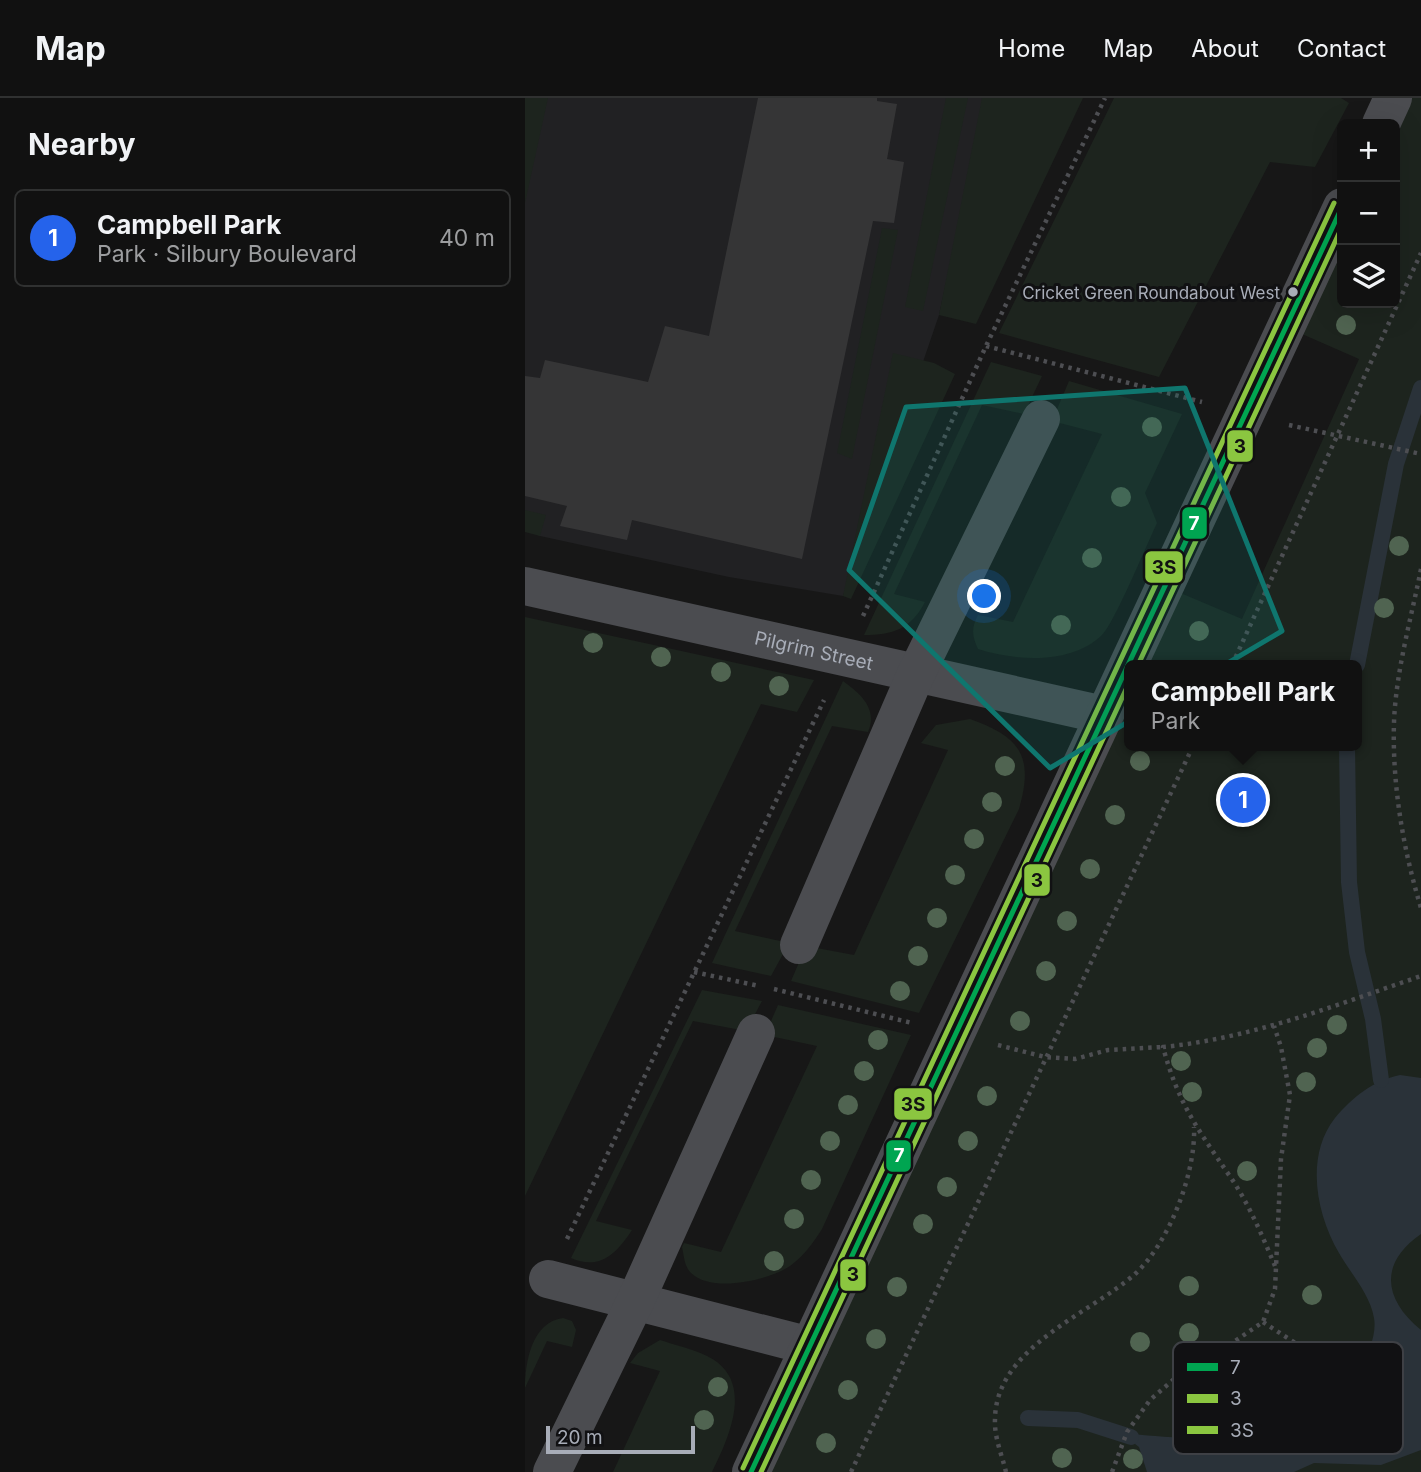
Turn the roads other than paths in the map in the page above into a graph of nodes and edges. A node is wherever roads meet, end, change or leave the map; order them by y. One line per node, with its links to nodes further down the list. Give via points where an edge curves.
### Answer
1 (1393, 98): 2 (street)
2 (1383, 119)
3 (1337, 218): 6 (street)
4 (1041, 419): 8 (street)
5 (525, 586): 8 (street, Pilgrim Street)
6 (1130, 660)
7 (1124, 672): 9 (street)
8 (916, 674): 9 (street, Pilgrim Street); 10 (street)
9 (1104, 715): 14 (street)
10 (799, 945)
11 (755, 1033): 13 (street)
12 (548, 1279): 13 (street)
13 (635, 1302): 14 (street); 15 (street)
14 (810, 1346): 16 (street)
15 (552, 1472)
16 (751, 1472)

